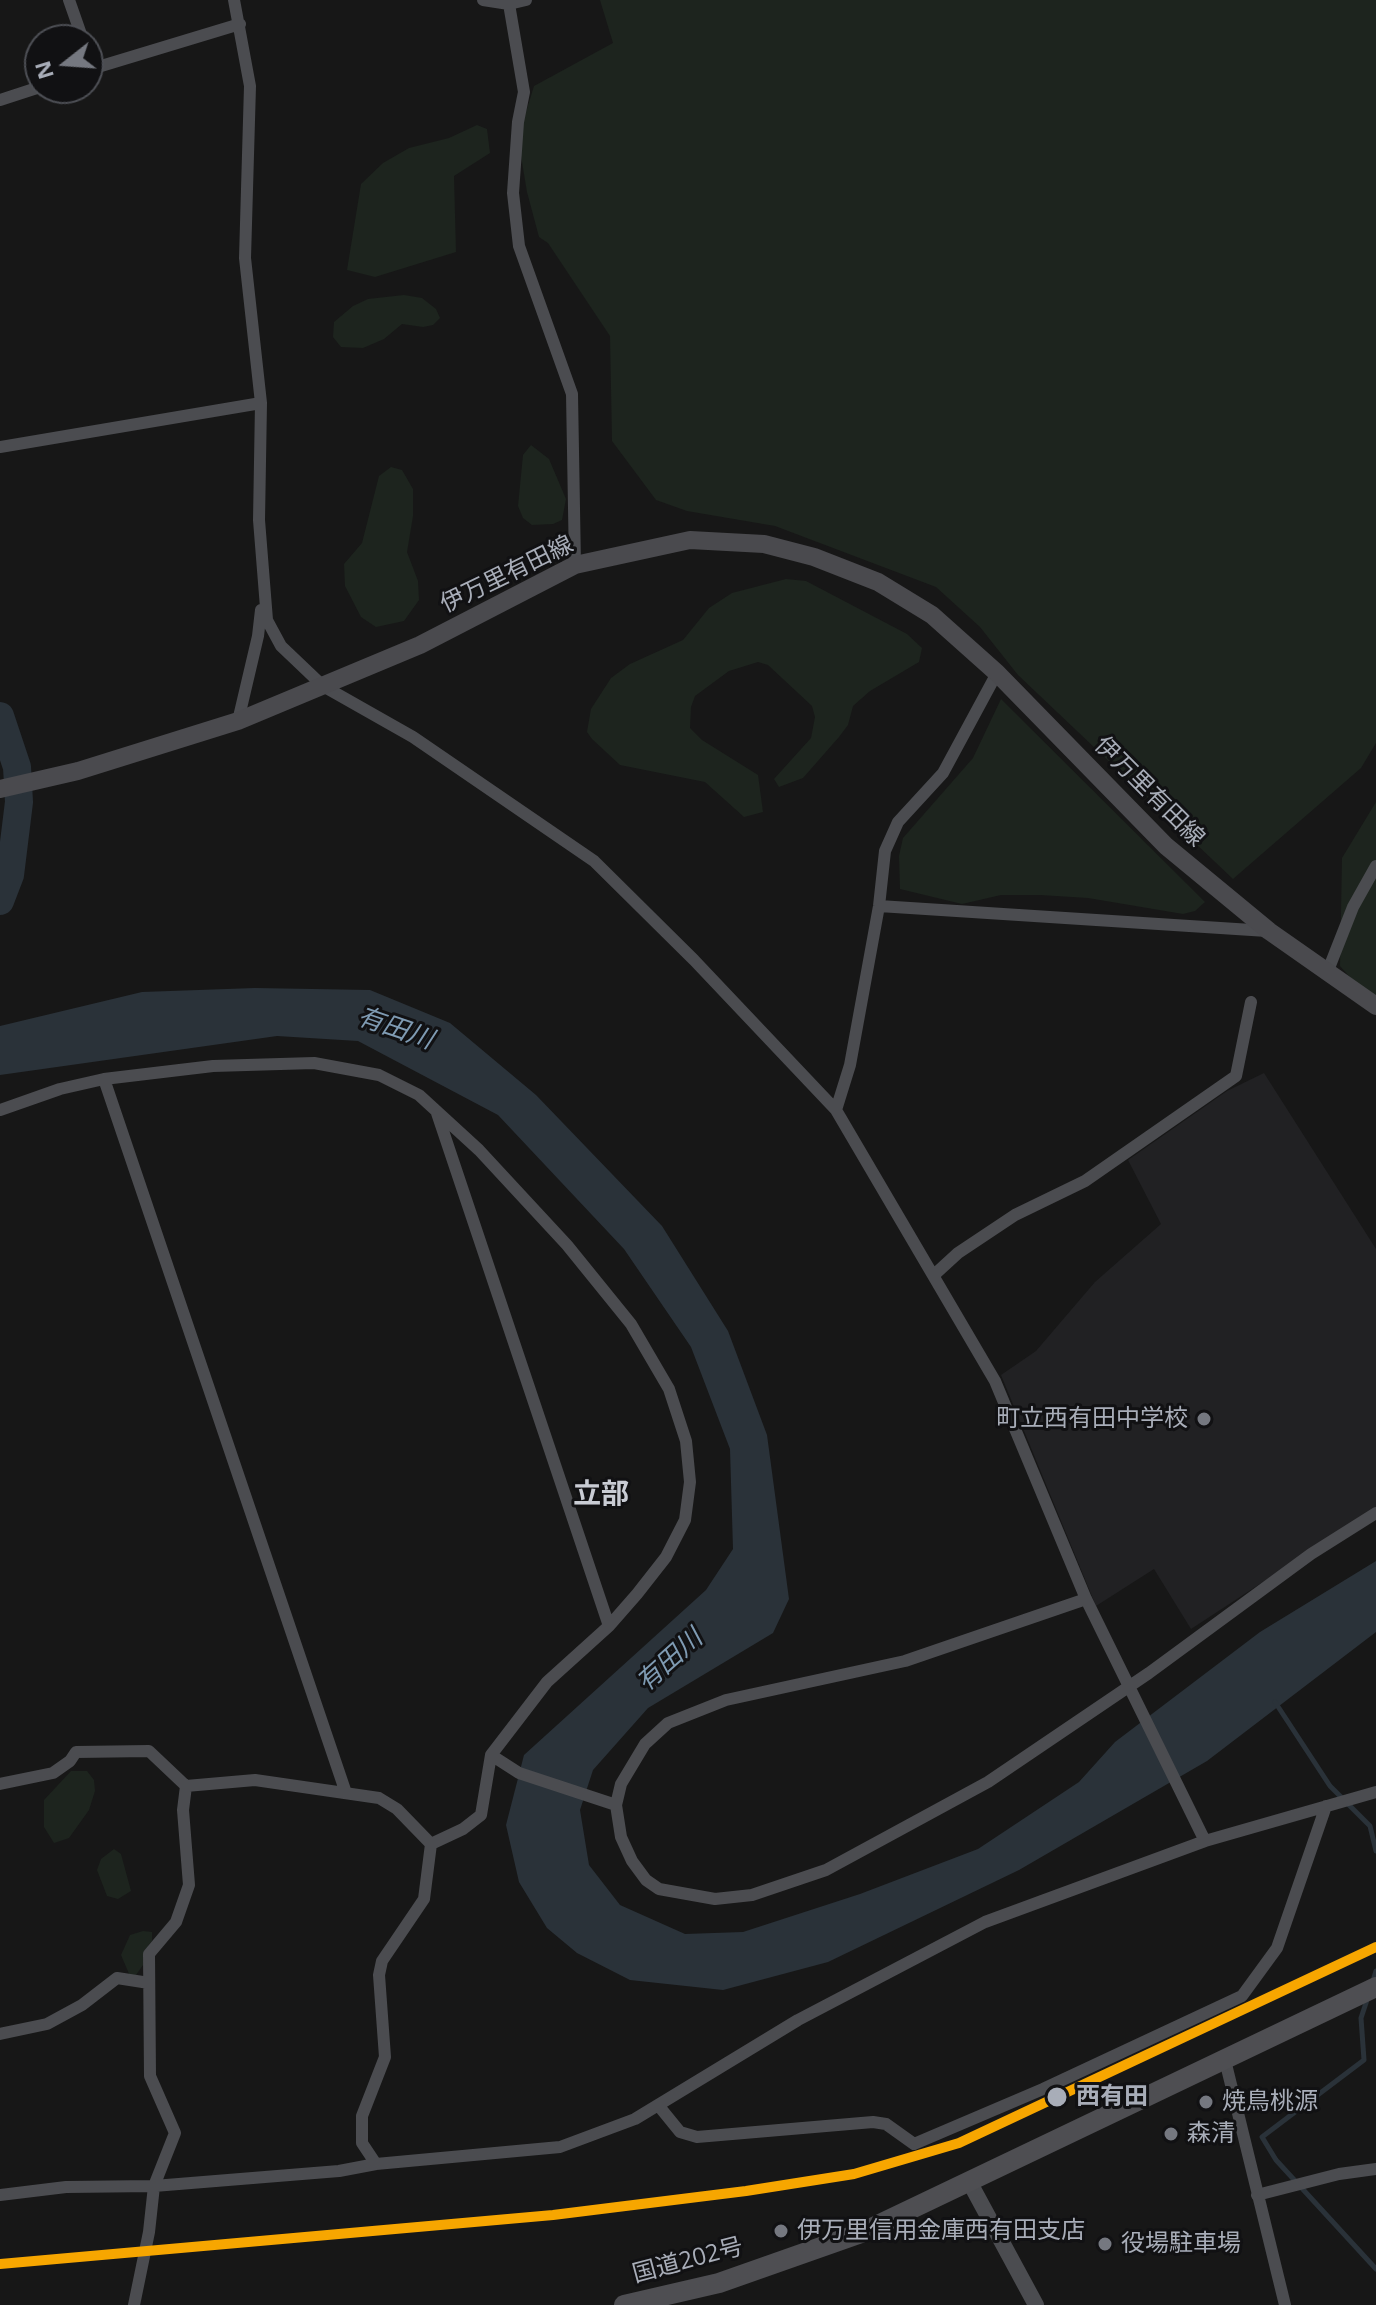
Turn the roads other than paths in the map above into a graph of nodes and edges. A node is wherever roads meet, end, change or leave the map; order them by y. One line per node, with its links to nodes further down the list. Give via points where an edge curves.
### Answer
1 (69, 0): 6 (street)
2 (234, 0): 7 (street)
3 (483, 0): 5 (street)
4 (526, 0): 5 (street)
5 (509, 4): 13 (street, via 524,92 513,193 519,246 572,394)
6 (77, 24)
7 (240, 24): 8 (street); 11 (street, via 250,86 245,258)
8 (104, 66)
9 (24, 92): 10 (street)
10 (0, 100)
11 (261, 403): 12 (street); 14 (street)
12 (0, 447)
13 (575, 565): 15 (main road, 伊万里有田線, via 690,540 764,544 878,582 932,615); 16 (main road, 伊万里有田線, via 420,645)
14 (262, 591): 16 (street, via 267,620 281,646); 17 (street, via 258,636)
15 (997, 673): 20 (street, via 943,773 898,822 885,851); 21 (main road, 伊万里有田線, via 1166,846)
16 (323, 686): 17 (main road, 伊万里有田線); 28 (street, via 413,737 594,861)
17 (238, 721): 18 (main road, 伊万里有田線, via 78,771)
18 (0, 789)
19 (1376, 866): 22 (street)
20 (879, 906): 21 (street); 28 (street, via 850,1065)
21 (1269, 931): 22 (main road, 伊万里有田線)
22 (1327, 973): 24 (main road, 伊万里有田線)
23 (1251, 1002): 29 (street, via 1236,1076 1085,1181 958,1253)
24 (1376, 1006)
25 (104, 1079): 26 (street, via 213,1066 340,1065 379,1075); 27 (street); 38 (street)
26 (436, 1109): 32 (street); 32 (street, via 567,1245 631,1324 669,1389 682,1428 690,1482 685,1520 666,1557)
27 (0, 1110)
28 (836, 1110): 29 (street)
29 (934, 1275): 31 (street, via 995,1381)
30 (1376, 1513): 33 (street)
31 (1086, 1599): 33 (street); 39 (street, via 905,1661 749,1694 678,1718 645,1744 621,1784)
32 (609, 1626): 34 (street, via 547,1682)
33 (1128, 1688): 39 (street, via 975,1789 826,1870 752,1895 715,1899 659,1889 632,1861); 41 (street)
34 (491, 1755): 39 (street, via 519,1773); 42 (street, via 481,1815)
35 (0, 1784): 36 (street, via 53,1773 76,1752 149,1751)
36 (186, 1786): 38 (street, via 255,1780); 43 (street, via 189,1885 176,1922 149,1954)
37 (1376, 1792): 40 (street)
38 (346, 1793): 42 (street, via 379,1798)
39 (616, 1805)
40 (1326, 1806): 41 (street); 47 (street, via 1277,1948 1242,1996 1043,2089 914,2144 886,2124 873,2122 697,2137 680,2132)
41 (1205, 1841): 47 (street, via 985,1922 798,2020)
42 (431, 1844): 48 (street, via 424,1899 382,1961 379,1975 385,2057 362,2116 362,2143)
43 (149, 1983): 45 (street, via 117,1978 47,2024); 51 (street, via 150,2076 175,2133)
44 (1376, 1987): 46 (highway, 国道202号)
45 (0, 2034)
46 (1224, 2056): 50 (highway, 国道202号); 53 (street)
47 (658, 2105): 48 (street, via 611,2130 560,2147)
48 (376, 2164): 51 (street)
49 (1376, 2169): 53 (street)
50 (970, 2183): 55 (highway, 国道202号, via 808,2252 719,2283); 56 (street)
51 (154, 2186): 52 (street, via 66,2187); 54 (street)
52 (0, 2195)
53 (1257, 2195): 57 (street)
54 (134, 2305)
55 (624, 2305)
56 (1036, 2305)
57 (1285, 2305)

